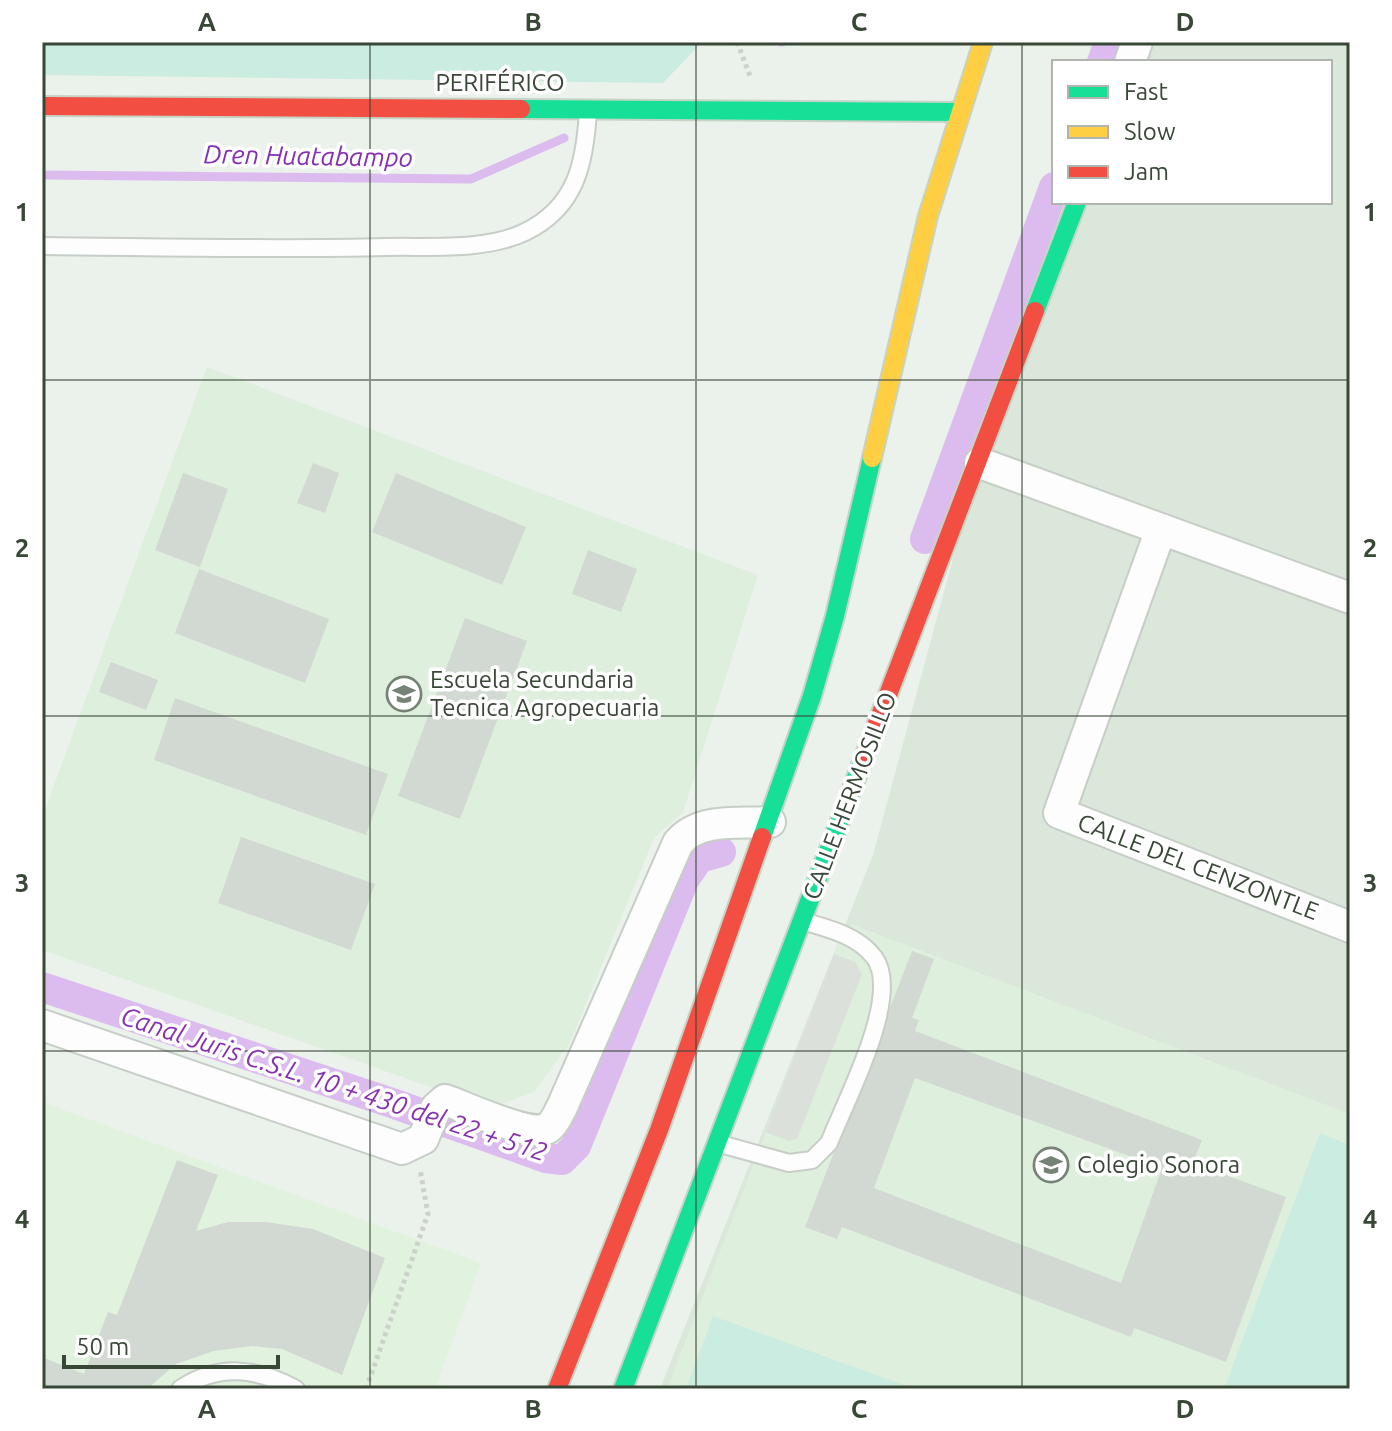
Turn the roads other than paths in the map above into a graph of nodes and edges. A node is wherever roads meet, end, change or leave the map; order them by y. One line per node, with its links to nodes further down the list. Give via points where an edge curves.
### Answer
1 (983, 42): 4 (main road)
2 (42, 106): 3 (main road, PERIFÉRICO)
3 (589, 107): 4 (main road, PERIFÉRICO); 6 (lane, via 586,154 568,198 541,222 509,237 451,246 316,249)
4 (959, 112): 10 (main road, via 905,307 835,616)
5 (1076, 204): 7 (main road, CALLE HERMOSILLO)
6 (42, 246)
7 (980, 463): 8 (street); 11 (main road, CALLE HERMOSILLO)
8 (1161, 529): 9 (street); 12 (street, CALLE DEL CENZONTLE, via 1059,813)
9 (1350, 598)
10 (770, 822): 13 (street, via 710,825 678,843 551,1126 537,1131 445,1100 419,1142 402,1149); 17 (main road, via 659,1130)
11 (802, 921): 14 (main road, CALLE HERMOSILLO); 14 (lane, via 842,933 875,958 884,980 883,1006 829,1143 812,1160 789,1163)
12 (1350, 927)
13 (42, 1025)
14 (717, 1143): 18 (main road, CALLE HERMOSILLO)
15 (180, 1389): 16 (lane, via 212,1373 239,1370 271,1376)
16 (296, 1389)
17 (557, 1389)
18 (623, 1389)

